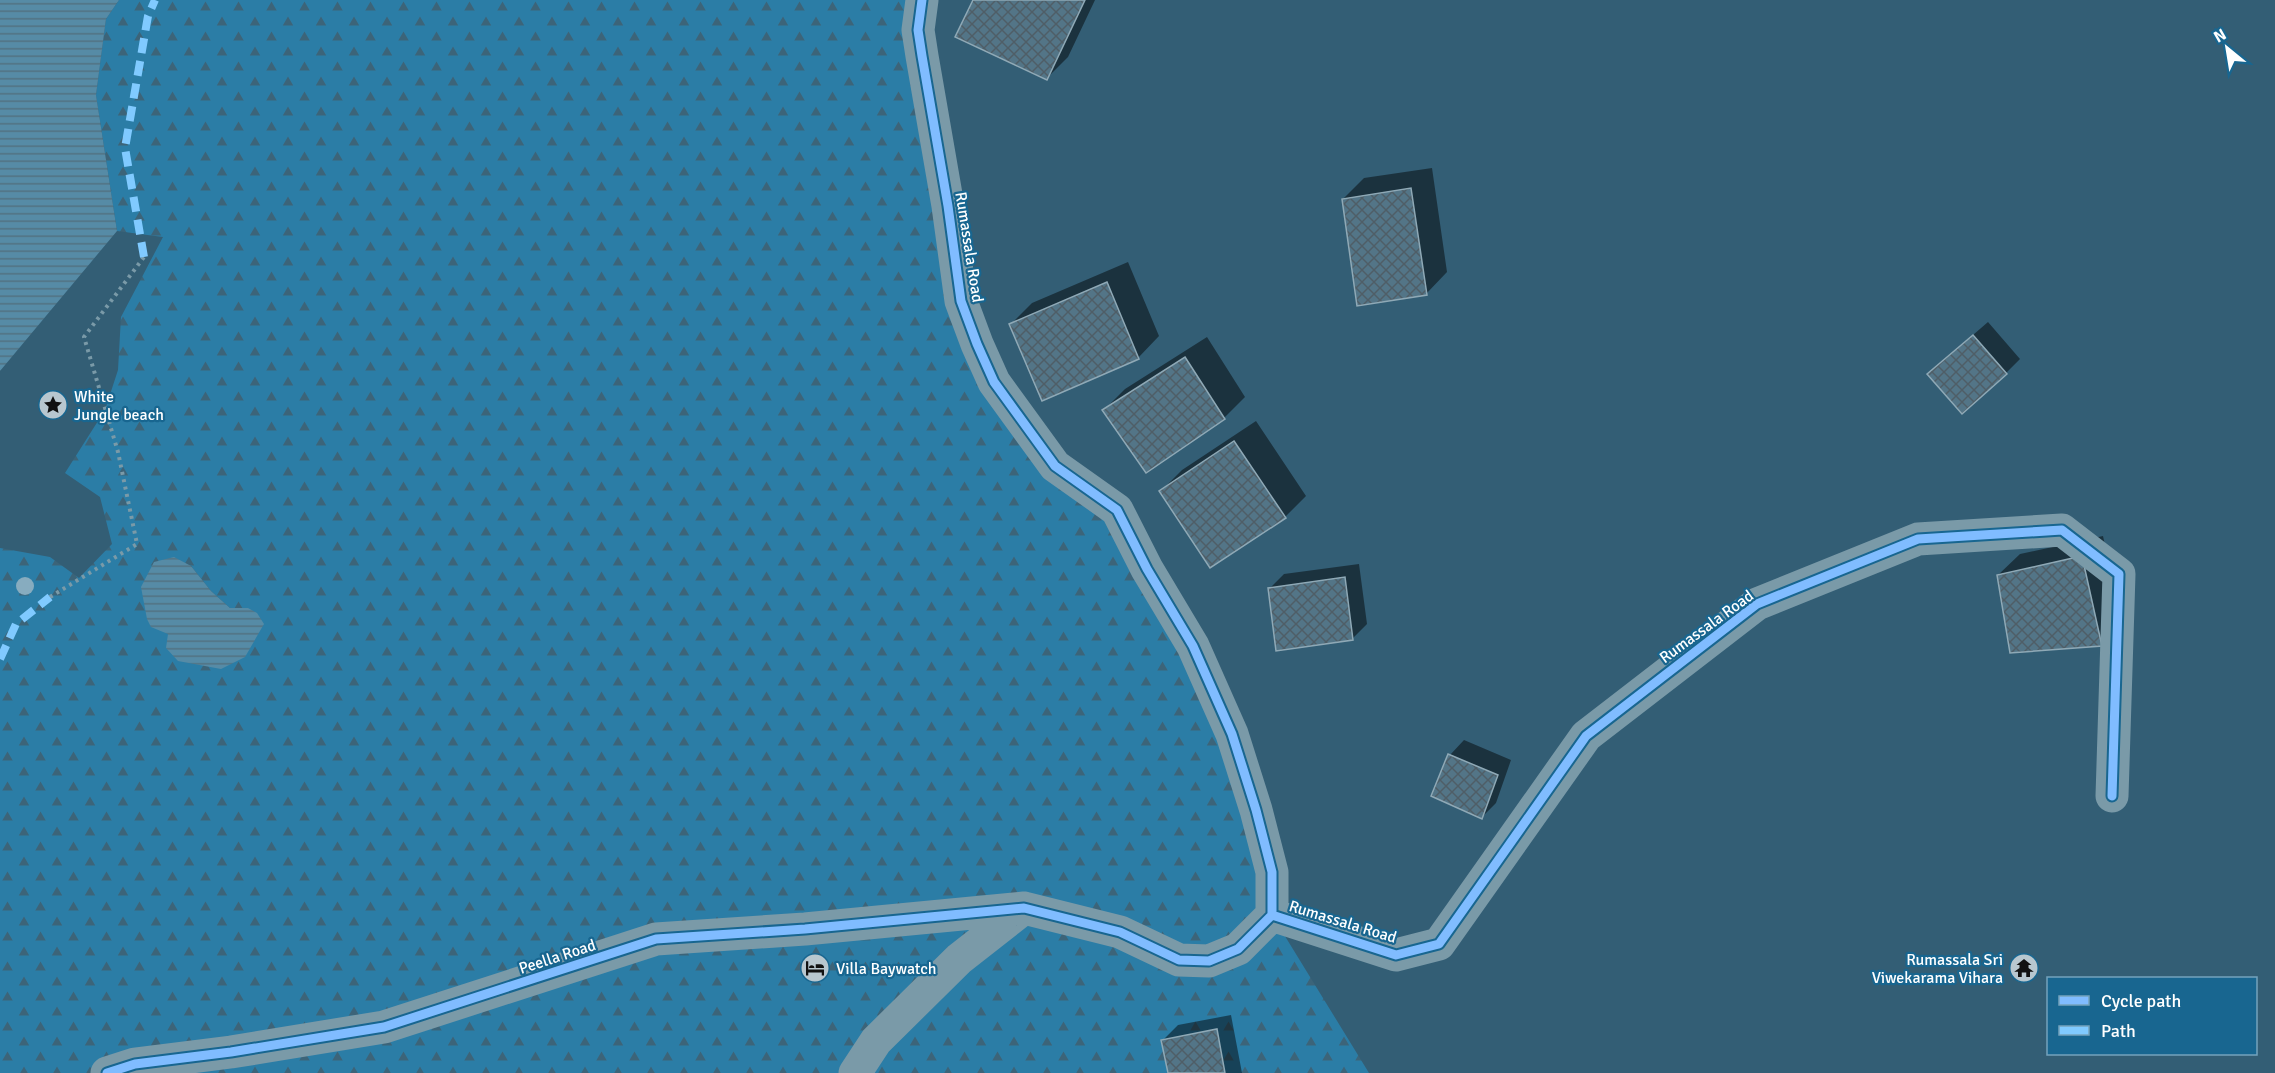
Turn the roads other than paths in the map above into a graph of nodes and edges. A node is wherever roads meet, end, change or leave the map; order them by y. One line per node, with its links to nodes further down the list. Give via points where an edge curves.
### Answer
1 (922, 0): 4 (street, Rumassala Road, via 918,30 923,67 962,301 977,344 994,382 1055,466 1117,510 1192,646 1232,734 1256,810 1272,872)
2 (2112, 796): 4 (street, Rumassala Road, via 2119,574 2062,530 1918,539 1757,604 1586,735 1439,944 1396,955)
3 (1024, 908): 4 (street, Peella Road, via 1120,932 1179,960 1209,961 1238,949); 5 (street, Peella Road, via 656,939 384,1027 135,1064); 6 (street, via 958,959 876,1041)
4 (1272, 915)
5 (107, 1073)
6 (855, 1073)

